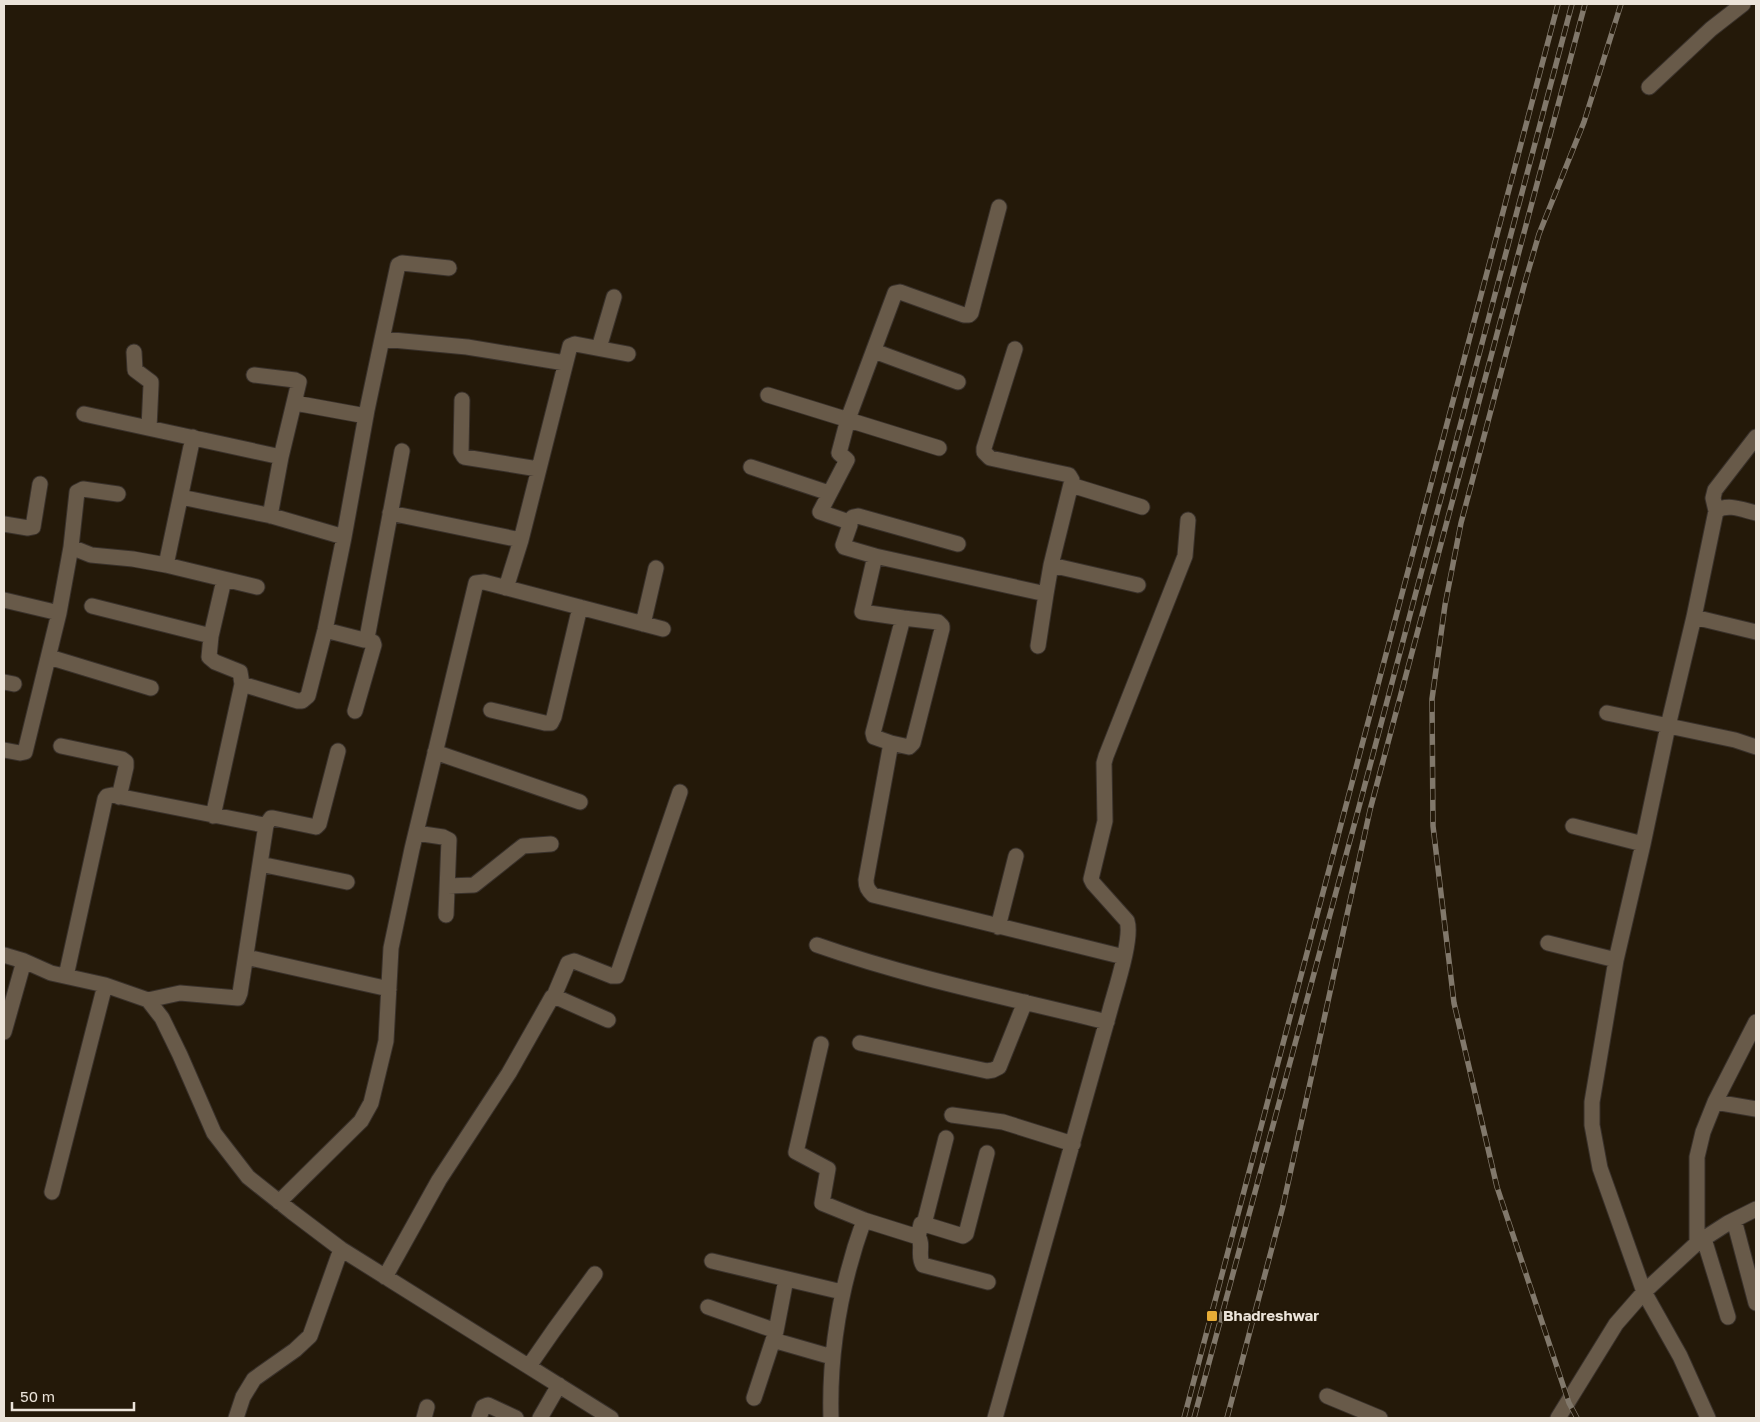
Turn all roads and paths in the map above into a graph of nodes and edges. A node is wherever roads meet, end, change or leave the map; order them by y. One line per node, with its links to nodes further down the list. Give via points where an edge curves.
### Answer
1 (1743, 4): 2 (street)
2 (1649, 86)
3 (999, 207): 9 (street, via 971,313 964,315 898,292 894,295)
4 (449, 268): 6 (street, via 398,265)
5 (614, 297): 7 (street)
6 (382, 338): 12 (street); 19 (street)
7 (599, 348): 11 (street); 12 (street, via 572,344)
8 (1015, 349): 30 (street, via 984,452 990,458 1069,476)
9 (874, 350): 14 (street); 20 (street)
10 (134, 352): 21 (street, via 135,370 152,385)
11 (628, 354)
12 (565, 363): 28 (street)
13 (254, 375): 17 (street, via 299,382)
14 (958, 382)
15 (768, 395): 20 (street)
16 (462, 400): 28 (street, via 461,452 464,457)
17 (295, 403): 19 (street); 26 (street)
18 (84, 414): 21 (street)
19 (366, 416): 42 (street)
20 (848, 419): 24 (street); 31 (street, via 839,453 847,460)
21 (149, 428): 22 (street)
22 (193, 437): 26 (street); 33 (street)
23 (1756, 437): 35 (street, via 1715,490)
24 (939, 448)
25 (402, 451): 36 (street)
26 (281, 457): 38 (street)
27 (751, 467): 31 (street)
28 (538, 469): 43 (street)
29 (40, 484): 41 (street, via 33,527)
30 (1071, 485): 34 (street); 48 (street)
31 (829, 493): 40 (street, via 820,512)
32 (118, 494): 45 (street, via 83,489 77,492)
33 (181, 497): 38 (street); 47 (street)
34 (1142, 507)
35 (1716, 511): 37 (street, via 1728,506); 59 (street)
36 (390, 513): 43 (street); 66 (street)
37 (1756, 513)
38 (270, 516): 42 (street)
39 (1188, 520): 100 (street, via 1185,556 1104,763 1106,820 1091,879 1127,921 1129,928)
40 (850, 522): 44 (street, via 858,516); 46 (street, via 843,546)
41 (4, 524)
42 (344, 538): 63 (street)
43 (521, 540): 53 (street)
44 (958, 544)
45 (71, 547): 47 (street, via 91,555); 58 (street)
46 (875, 556): 54 (street); 60 (street, via 862,612)
47 (166, 565): 50 (street)
48 (1051, 565): 51 (street); 54 (street)
49 (656, 568): 61 (street)
50 (224, 580): 52 (street); 65 (street)
51 (1138, 585)
52 (257, 587)
53 (506, 588): 57 (street); 80 (street, via 476,583)
54 (1046, 594): 67 (street)
55 (4, 600): 58 (street)
56 (92, 606): 65 (street)
57 (580, 607): 61 (street); 71 (street, via 551,723)
58 (59, 613): 68 (street)
59 (1694, 617): 64 (street); 74 (street)
60 (903, 618): 75 (street, via 873,733 874,737); 75 (street, via 938,622 942,629 913,743 907,747)
61 (643, 624): 62 (street)
62 (663, 629)
63 (325, 630): 66 (street); 69 (street, via 306,699 298,701)
64 (1756, 632)
65 (212, 636): 69 (street, via 211,660 240,672)
66 (365, 640): 72 (street, via 374,645)
67 (1038, 646)
68 (48, 658): 70 (street); 78 (street, via 25,752)
69 (242, 684): 84 (street)
70 (151, 688)
71 (492, 710)
72 (355, 711)
73 (1607, 713): 74 (street)
74 (1668, 726): 77 (street); 89 (street)
75 (891, 743): 95 (street, via 866,886 873,894)
76 (61, 746): 82 (street, via 126,762)
77 (1756, 747)
78 (4, 750)
79 (338, 751): 85 (street, via 318,826 273,818)
80 (435, 752): 83 (street); 87 (street)
81 (680, 792): 106 (street, via 617,976 571,962)
82 (119, 797): 84 (street); 103 (street, via 112,795 105,799)
83 (580, 802)
84 (213, 816): 85 (street)
85 (266, 825): 91 (street)
86 (1573, 826): 89 (street)
87 (416, 833): 93 (street, via 449,840); 105 (street, via 391,948)
88 (551, 844): 93 (street, via 523,846 474,885)
89 (1643, 844): 101 (street)
90 (1016, 856): 95 (street)
91 (260, 864): 92 (street); 99 (street)
92 (347, 882)
93 (448, 886): 94 (street)
94 (446, 915)
95 (998, 927): 100 (street)
96 (1548, 943): 101 (street)
97 (817, 945): 108 (street, via 858,959)
98 (4, 955): 102 (street)
99 (246, 957): 105 (street); 107 (street, via 238,998 180,993)
100 (1124, 957): 110 (street)
101 (1616, 960): 135 (street, via 1595,1078 1592,1125 1600,1168)
102 (24, 961): 103 (street); 112 (street)
103 (66, 976): 104 (street)
104 (104, 985): 107 (street); 121 (street)
105 (389, 989): 122 (street, via 386,1041 367,1113)
106 (554, 996): 109 (street); 131 (street, via 509,1073 439,1180)
107 (148, 1000): 122 (street, via 162,1018 214,1133 248,1177)
108 (1025, 1002): 110 (street); 113 (street, via 998,1067 993,1070)
109 (608, 1020)
110 (1107, 1022): 119 (street)
111 (1756, 1022): 115 (street)
112 (4, 1032)
113 (860, 1043)
114 (821, 1044): 124 (street, via 796,1152 828,1169 822,1201 825,1206)
115 (1715, 1102): 116 (street); 127 (street, via 1697,1157)
116 (1756, 1109)
117 (952, 1115): 119 (street, via 1002,1122)
118 (946, 1138): 126 (street)
119 (1073, 1144): 151 (street)
120 (987, 1153): 126 (street, via 966,1234)
121 (52, 1192)
122 (279, 1202): 128 (street)
123 (1756, 1209): 125 (street)
124 (864, 1220): 126 (street); 134 (street)
125 (1734, 1220): 127 (street); 136 (street)
126 (921, 1230): 133 (street, via 920,1258 923,1265)
127 (1701, 1241): 135 (street); 138 (street)
128 (345, 1251): 131 (street); 145 (street, via 310,1336 296,1350 254,1379)
129 (712, 1261): 132 (street)
130 (595, 1274): 141 (street)
131 (385, 1277): 141 (street)
132 (786, 1279): 134 (street); 139 (street)
133 (988, 1282)
134 (842, 1292): 140 (street)
135 (1644, 1292): 153 (street, via 1616,1324); 154 (street, via 1680,1356)
136 (1756, 1303)
137 (708, 1307): 139 (street)
138 (1728, 1317)
139 (774, 1336): 140 (street); 144 (street)
140 (832, 1357): 150 (street)
141 (529, 1366): 142 (street)
142 (559, 1385): 148 (street); 149 (street)
143 (1327, 1396): 152 (street)
144 (754, 1398)
145 (236, 1418)
146 (479, 1418): 147 (street, via 483,1407 488,1405)
147 (516, 1418)
148 (540, 1418)
149 (611, 1418)
150 (831, 1418)
151 (995, 1418)
152 (1380, 1418)
153 (1558, 1418)
154 (1708, 1418)

